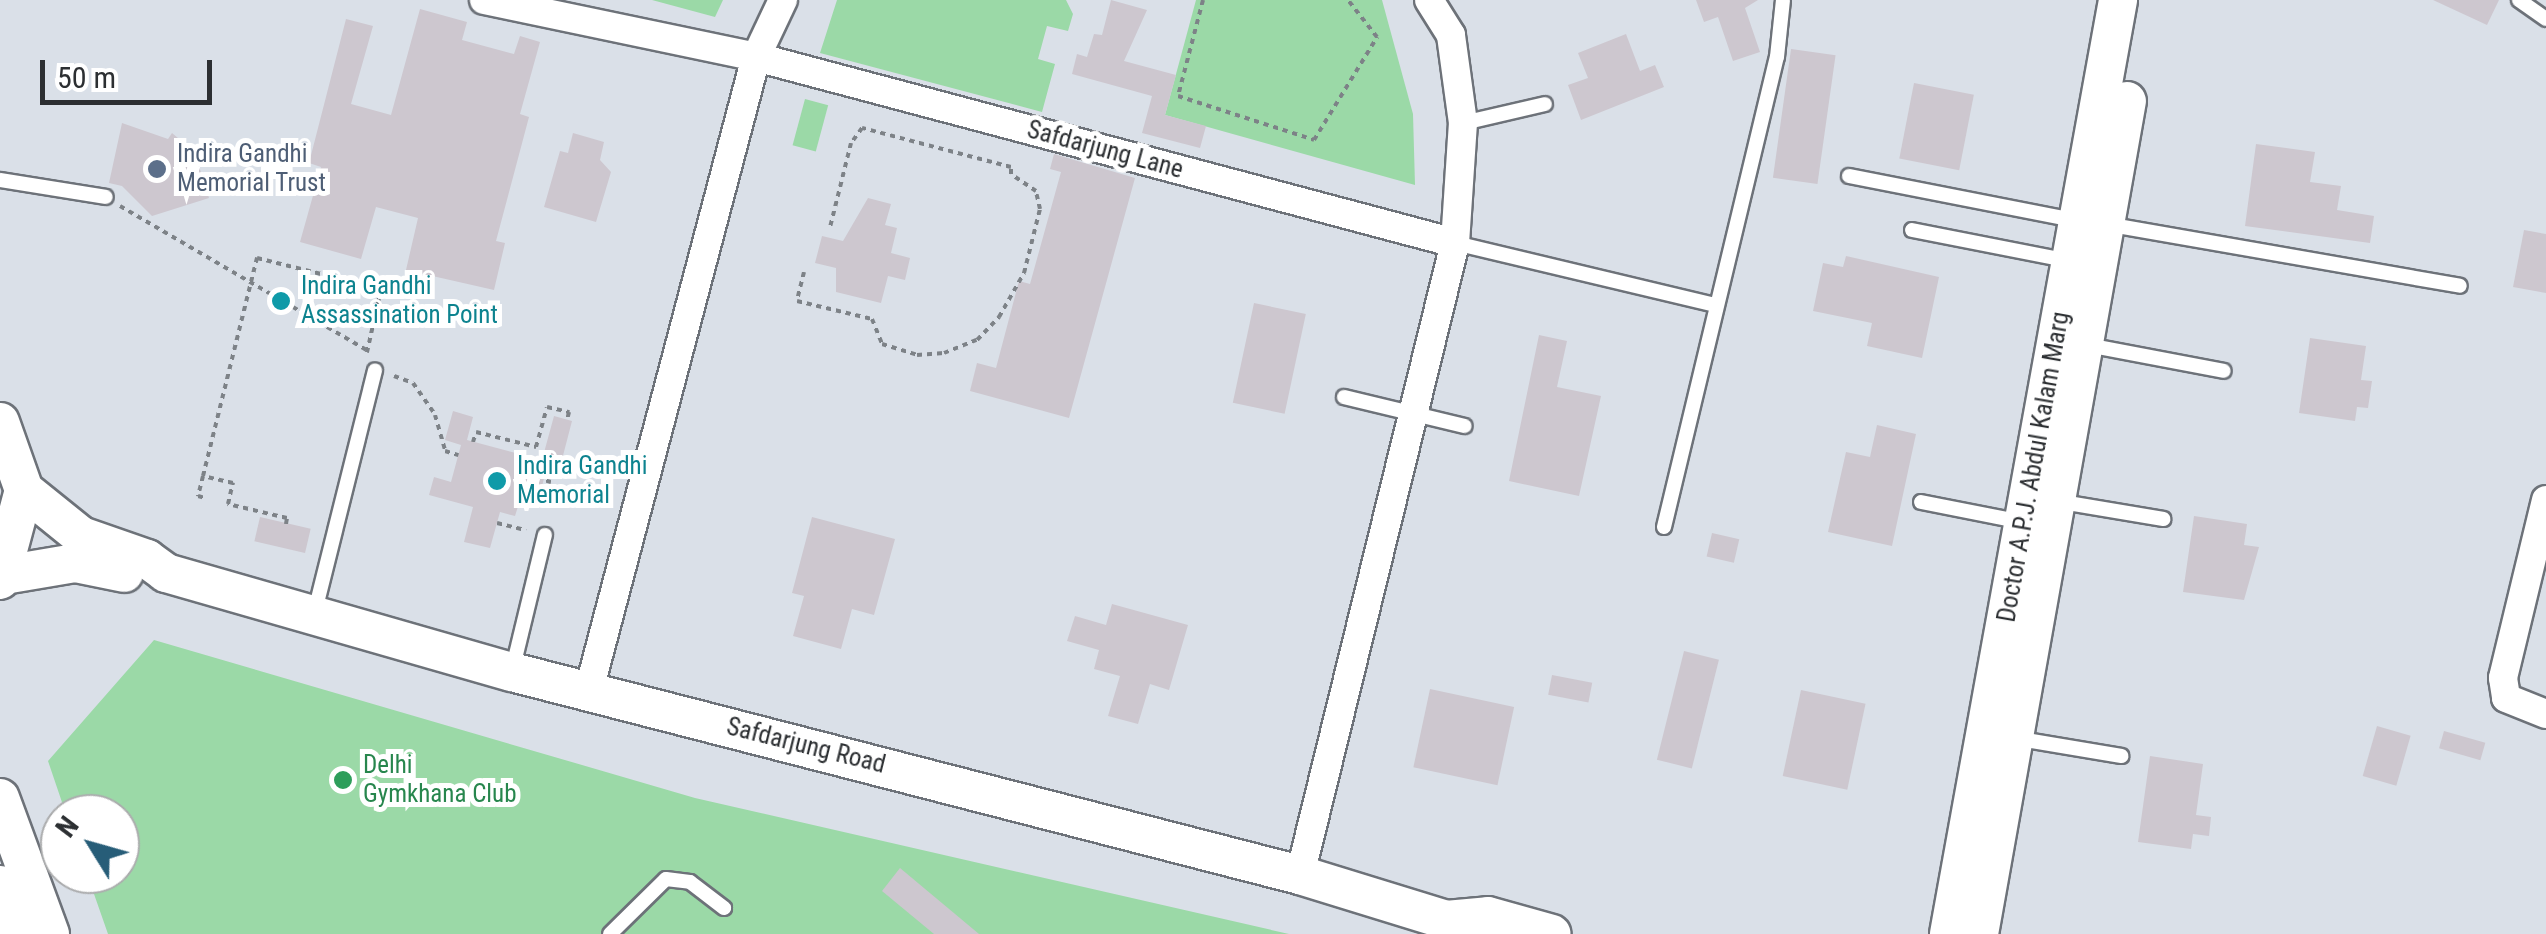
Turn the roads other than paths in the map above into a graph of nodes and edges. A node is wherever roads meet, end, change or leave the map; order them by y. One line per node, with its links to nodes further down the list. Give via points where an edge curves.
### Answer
1 (484, 0): 9 (street, Safdarjung Lane)
2 (783, 0): 9 (street)
3 (1429, 0): 11 (street, via 1451,34)
4 (1783, 0): 20 (lane, via 1777,57)
5 (2118, 0): 15 (main road, Doctor A.P.J. Abdul Kalam Marg)
6 (2144, 0): 15 (main road, Doctor A.P.J. Abdul Kalam Marg)
7 (2518, 0): 8 (lane)
8 (2546, 20)
9 (756, 56): 17 (street, Safdarjung Lane); 40 (street)
10 (1545, 104): 11 (lane)
11 (1463, 123): 17 (street)
12 (1850, 176): 15 (lane)
13 (0, 180): 14 (lane)
14 (106, 197)
15 (2092, 222): 18 (main road, Doctor A.P.J. Abdul Kalam Marg); 19 (lane); 21 (main road, Doctor A.P.J. Abdul Kalam Marg)
16 (1912, 230): 18 (lane)
17 (1455, 242): 20 (lane, Safdarjung Lane); 25 (street)
18 (2071, 261): 33 (main road, Doctor A.P.J. Abdul Kalam Marg)
19 (2460, 286)
20 (1716, 305): 34 (lane)
21 (2084, 344): 23 (lane); 29 (main road, Doctor A.P.J. Abdul Kalam Marg)
22 (375, 370): 38 (lane)
23 (2224, 372)
24 (1344, 398): 25 (lane)
25 (1413, 414): 27 (lane); 46 (street)
26 (0, 422): 28 (main road)
27 (1465, 426)
28 (24, 490): 36 (main road, Safdarjung Road, via 81,536 147,559); 37 (main road)
29 (2056, 500): 32 (lane); 42 (main road, Doctor A.P.J. Abdul Kalam Marg)
30 (2546, 500): 41 (street, via 2503,678 2506,698)
31 (1921, 502): 33 (lane)
32 (2164, 519)
33 (2024, 522): 45 (main road, Doctor A.P.J. Abdul Kalam Marg)
34 (1664, 527)
35 (545, 535): 39 (lane)
36 (166, 573): 37 (main road, Safdarjung Road, via 142,578 75,563); 38 (main road, Safdarjung Road)
37 (2, 577)
38 (314, 616): 39 (main road, Safdarjung Road)
39 (512, 672): 40 (main road, Safdarjung Road)
40 (589, 690): 46 (main road, Safdarjung Road)
41 (2546, 714)
42 (2014, 738): 43 (lane); 45 (main road, Doctor A.P.J. Abdul Kalam Marg)
43 (2122, 756)
44 (0, 798): 48 (main road)
45 (1977, 861): 50 (main road, Doctor A.P.J. Abdul Kalam Marg)
46 (1300, 875): 49 (main road, Safdarjung Road)
47 (724, 908): 51 (lane, via 690,882 666,879)
48 (23, 914)
49 (1454, 927): 52 (main road, Safdarjung Road, via 1488,916)
50 (1974, 930)
51 (610, 934)
52 (1552, 934)

